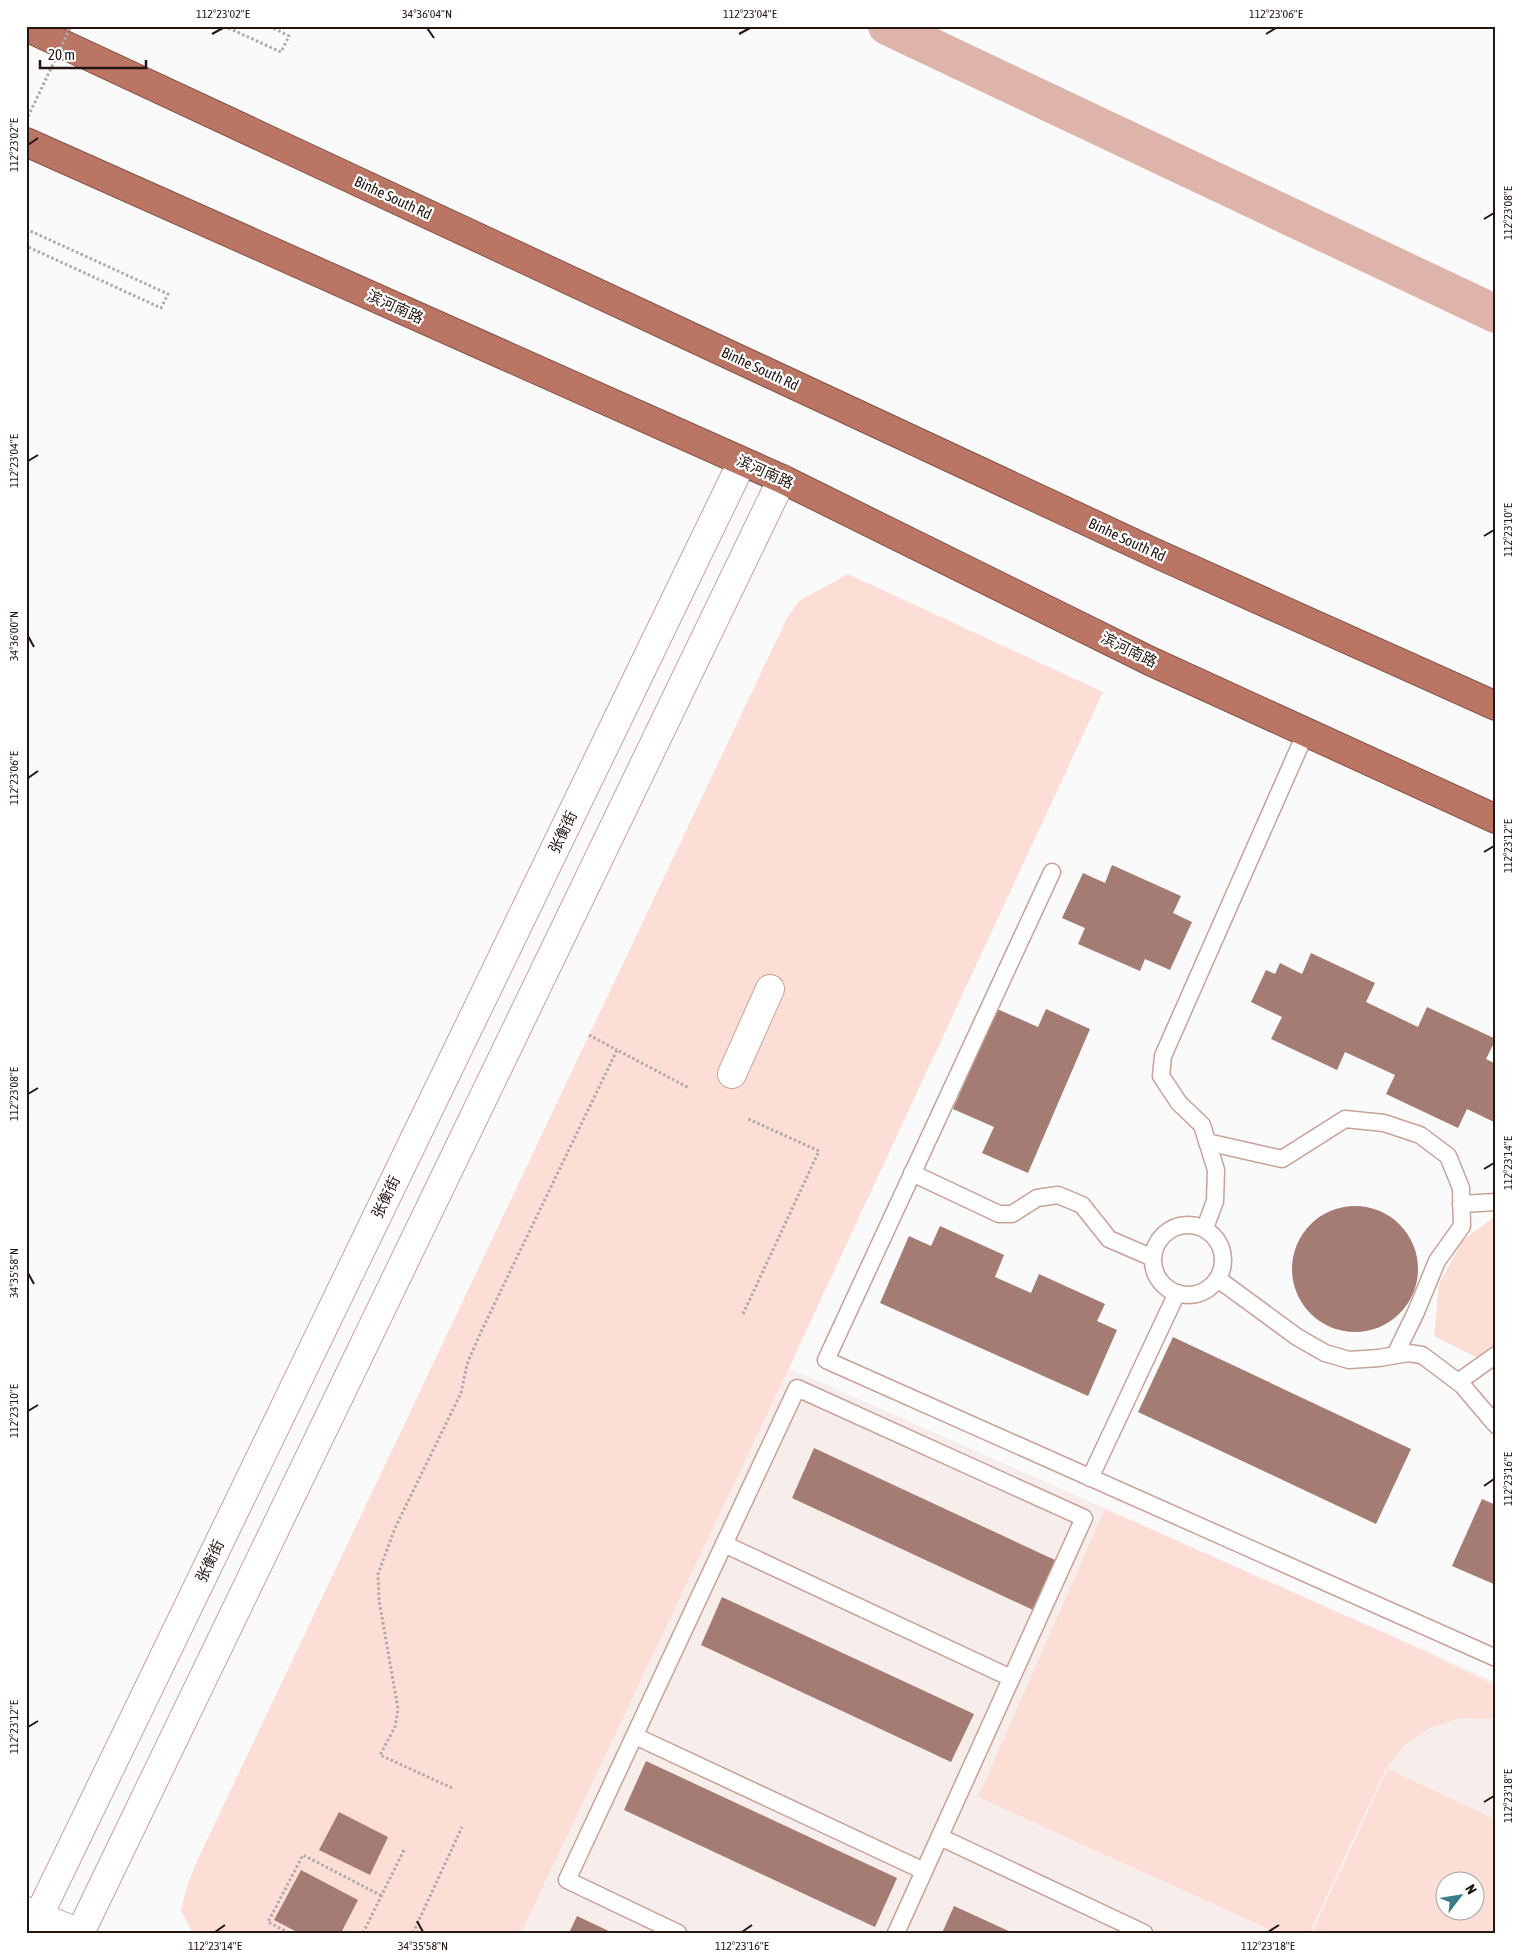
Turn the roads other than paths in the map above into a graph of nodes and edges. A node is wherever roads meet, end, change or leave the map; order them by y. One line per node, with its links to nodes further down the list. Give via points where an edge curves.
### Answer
1 (26, 27): 5 (highway, Binhe South Rd, via 1111,533)
2 (26, 142): 3 (highway, 滨河南路)
3 (742, 462): 4 (highway, 滨河南路); 30 (street, 张衡街)
4 (782, 479): 6 (highway, 滨河南路, via 1150,661); 31 (street)
5 (1496, 706)
6 (1306, 732): 7 (highway, 滨河南路); 11 (lane, via 1163,1056 1161,1076 1179,1103 1202,1125)
7 (1496, 819)
8 (1052, 872): 12 (lane)
9 (770, 990): 10 (street)
10 (732, 1074)
11 (1207, 1142): 14 (lane, via 1282,1159 1345,1119 1384,1123 1420,1135 1448,1156 1461,1188); 15 (lane, via 1216,1170 1215,1201)
12 (912, 1173): 16 (lane, via 999,1214 1012,1214 1037,1198 1058,1195 1082,1205 1109,1239); 23 (lane, via 826,1360)
13 (1496, 1202): 14 (lane)
14 (1461, 1204): 19 (lane, via 1462,1226 1437,1261)
15 (1205, 1228): 16 (lane, via 1181,1225 1170,1229 1161,1236); 17 (lane, via 1220,1246 1222,1268)
16 (1153, 1258): 18 (lane, via 1159,1280)
17 (1218, 1279): 18 (lane, via 1200,1293); 19 (lane, via 1297,1337 1325,1353 1349,1360)
18 (1177, 1293): 23 (lane)
19 (1394, 1355): 21 (lane, via 1422,1355)
20 (1496, 1355): 21 (lane)
21 (1458, 1382): 22 (lane)
22 (1496, 1424)
23 (1090, 1478): 25 (lane)
24 (724, 1544): 26 (lane); 26 (lane, via 797,1388 1084,1518); 27 (lane)
25 (1496, 1658)
26 (1011, 1678): 28 (lane)
27 (635, 1736): 29 (lane); 32 (lane, via 567,1880)
28 (940, 1836): 29 (lane); 34 (lane)
29 (924, 1871): 33 (lane)
30 (36, 1920): 31 (street)
31 (80, 1933)
32 (678, 1933)
33 (896, 1933)
34 (1144, 1933)

